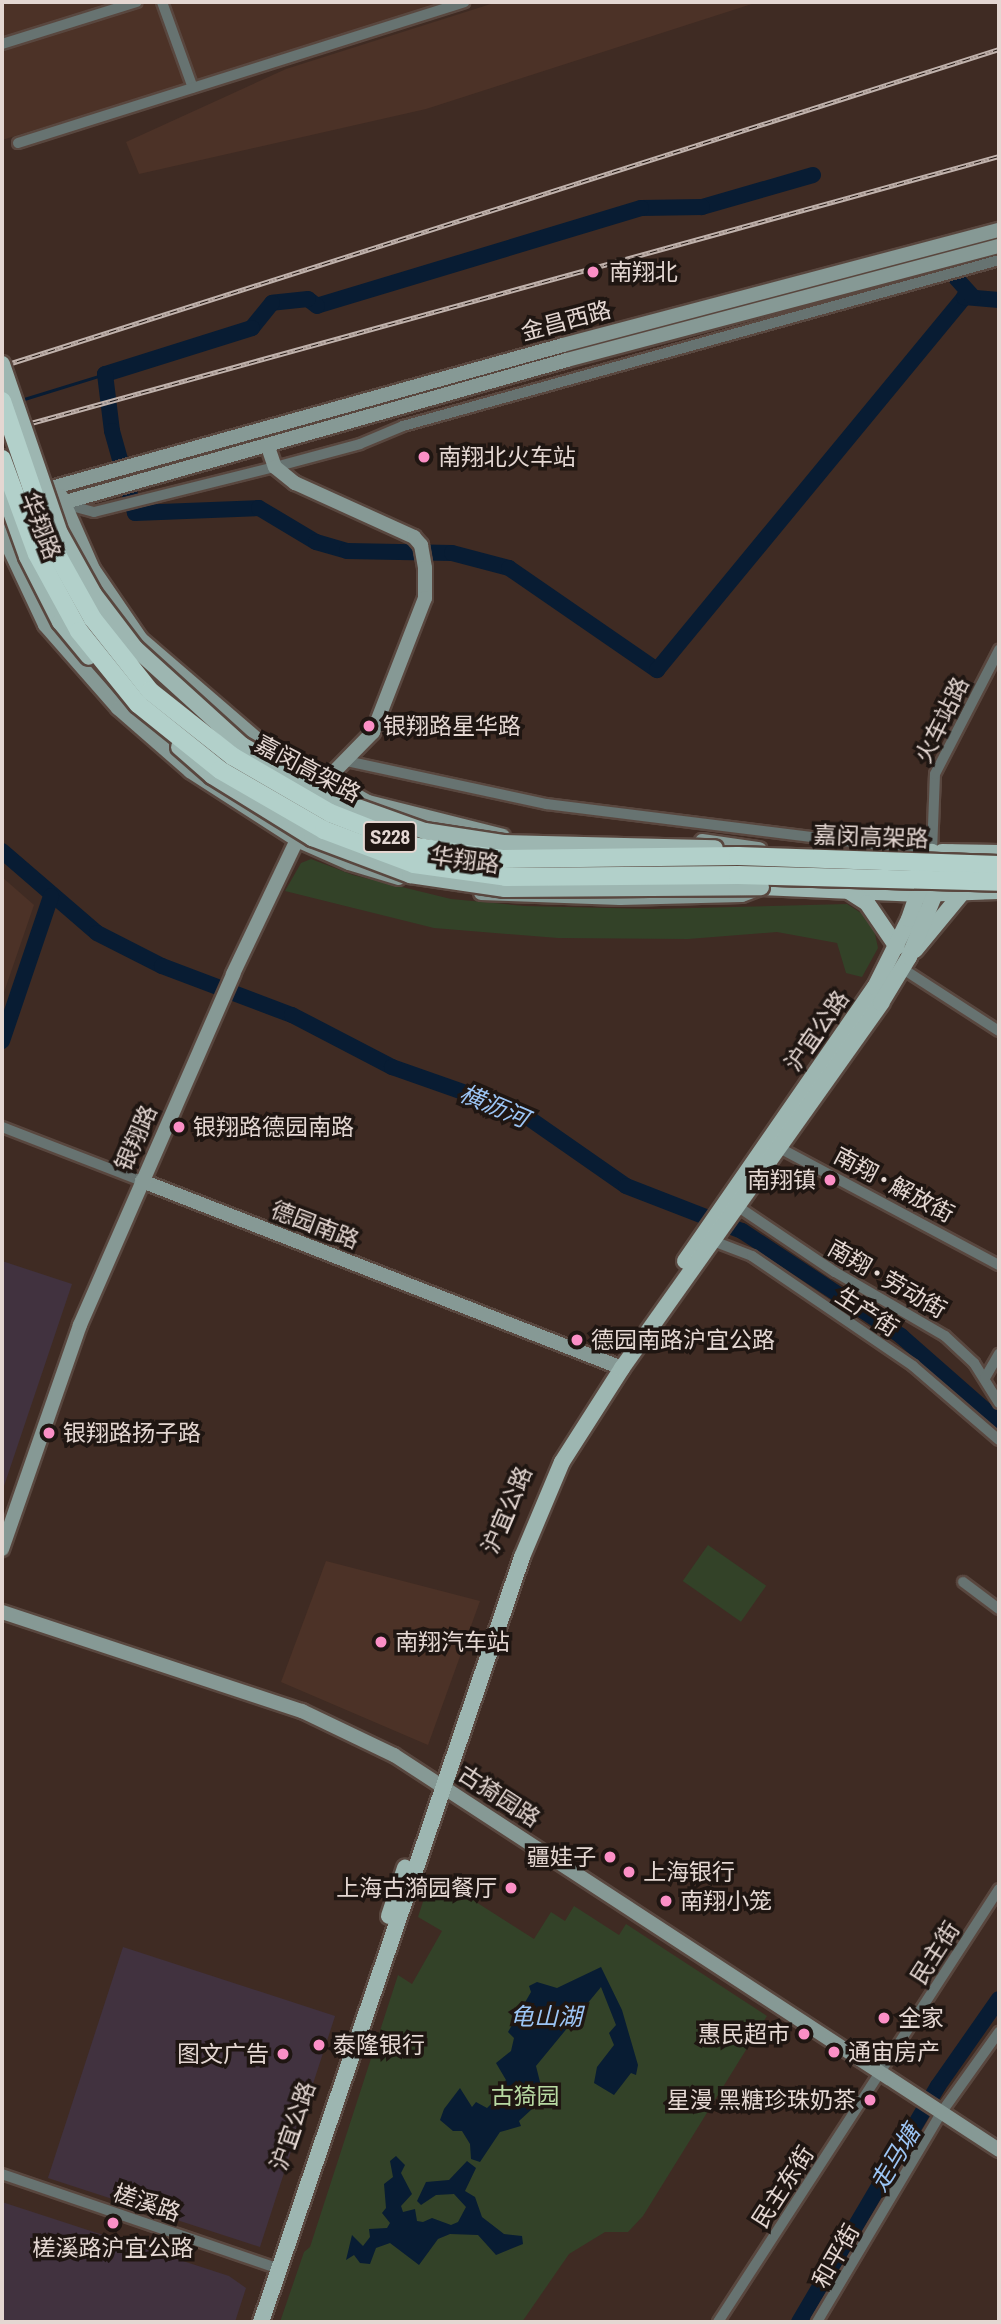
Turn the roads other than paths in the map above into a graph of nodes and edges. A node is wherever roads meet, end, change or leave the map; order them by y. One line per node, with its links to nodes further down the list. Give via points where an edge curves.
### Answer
1 (137, 2): 4 (street)
2 (162, 2): 5 (street)
3 (464, 2): 5 (street)
4 (2, 44)
5 (192, 88): 6 (street)
6 (18, 143)
7 (999, 230): 16 (main road, 金昌西路)
8 (999, 246): 12 (main road, 金昌西路, via 567,360)
9 (999, 260): 14 (street, via 404,426 360,444)
10 (2, 364): 25 (main road, 华翔路, bridge, via 60,533 94,594 135,648 242,745 341,801 425,831 503,843)
11 (2, 401): 29 (highway, 嘉闵高架路 / S228, bridge, via 51,544 93,619 142,681 232,756 330,813 417,847 502,859 738,856)
12 (268, 447): 14 (main road); 18 (main road, 金昌西路)
13 (2, 459): 30 (highway, 嘉闵高架路 / S228, bridge, via 37,554 79,631 138,704 220,770 324,830 414,864 506,877 724,875)
14 (275, 467): 18 (street, via 94,513); 22 (main road, 银翔路, via 295,484 397,526 421,545 425,598 412,638 373,732)
15 (2, 486): 31 (main road, 华翔路, bridge, via 27,556 60,622 132,707 212,776 312,838 410,875 505,889)
16 (57, 486): 17 (main road); 18 (main road)
17 (2, 501)
18 (64, 504): 19 (main road); 23 (main road, via 93,569 141,639 258,740)
19 (2, 520)
20 (2, 533): 24 (main road, via 45,625 118,708 190,771)
21 (999, 650): 26 (street, 火车站路, via 935,774)
22 (346, 761): 23 (main road, 银翔路); 26 (street, via 546,804)
23 (326, 780): 24 (main road, 银翔路); 25 (main road, via 368,802 415,817 502,836 732,842)
24 (297, 840): 31 (main road, via 349,863 410,881 503,897 742,895); 40 (main road, 银翔路)
25 (759, 849): 26 (main road, 华翔路, via 901,856)
26 (932, 852): 27 (main road); 35 (main road, 沪宜公路)
27 (952, 852): 28 (main road); 35 (main road)
28 (999, 853)
29 (999, 865)
30 (999, 881)
31 (761, 887): 32 (main road, 华翔路)
32 (848, 891): 35 (main road, 华翔路); 36 (main road, via 867,903)
33 (999, 891): 34 (main road)
34 (962, 892): 35 (main road); 36 (main road)
35 (926, 894): 36 (main road, 沪宜公路)
36 (903, 958): 37 (street); 39 (main road, 沪宜公路); 39 (main road, 沪宜公路, via 875,987)
37 (999, 1031)
38 (2, 1127): 40 (street, 德园南路)
39 (773, 1144): 41 (main road, 沪宜公路); 43 (street, 南翔 • 解放街)
40 (142, 1181): 45 (main road, 德园南路); 49 (main road, 银翔路, via 80,1325)
41 (730, 1209): 42 (main road, 沪宜公路); 46 (street, 南翔 • 劳动街, via 932,1326 962,1350)
42 (710, 1235): 45 (main road, 沪宜公路); 48 (street, 生产街, via 752,1256 913,1366)
43 (999, 1265)
44 (999, 1354): 46 (street)
45 (617, 1366): 53 (main road, 沪宜公路, via 554,1458 531,1505)
46 (985, 1378): 47 (street, 南翔 • 劳动街)
47 (999, 1403)
48 (999, 1440)
49 (2, 1549)
50 (963, 1582): 51 (street)
51 (999, 1609)
52 (2, 1612): 53 (main road, 古猗园路, via 302,1711 394,1755)
53 (439, 1784): 56 (main road, 古猗园路); 60 (main road, 沪宜公路)
54 (999, 1889): 56 (street, 民主街)
55 (999, 2032): 57 (street, 和平街)
56 (881, 2073): 57 (main road, 古猗园路); 63 (street, 民主东街)
57 (939, 2111): 58 (main road, 古猗园路); 64 (street, 和平街)
58 (999, 2150)
59 (2, 2174): 60 (street, 槎溪路)
60 (275, 2267): 61 (main road, 沪宜公路); 62 (main road, 沪宜公路)
61 (250, 2322)
62 (261, 2322)
63 (718, 2322)
64 (817, 2322)

